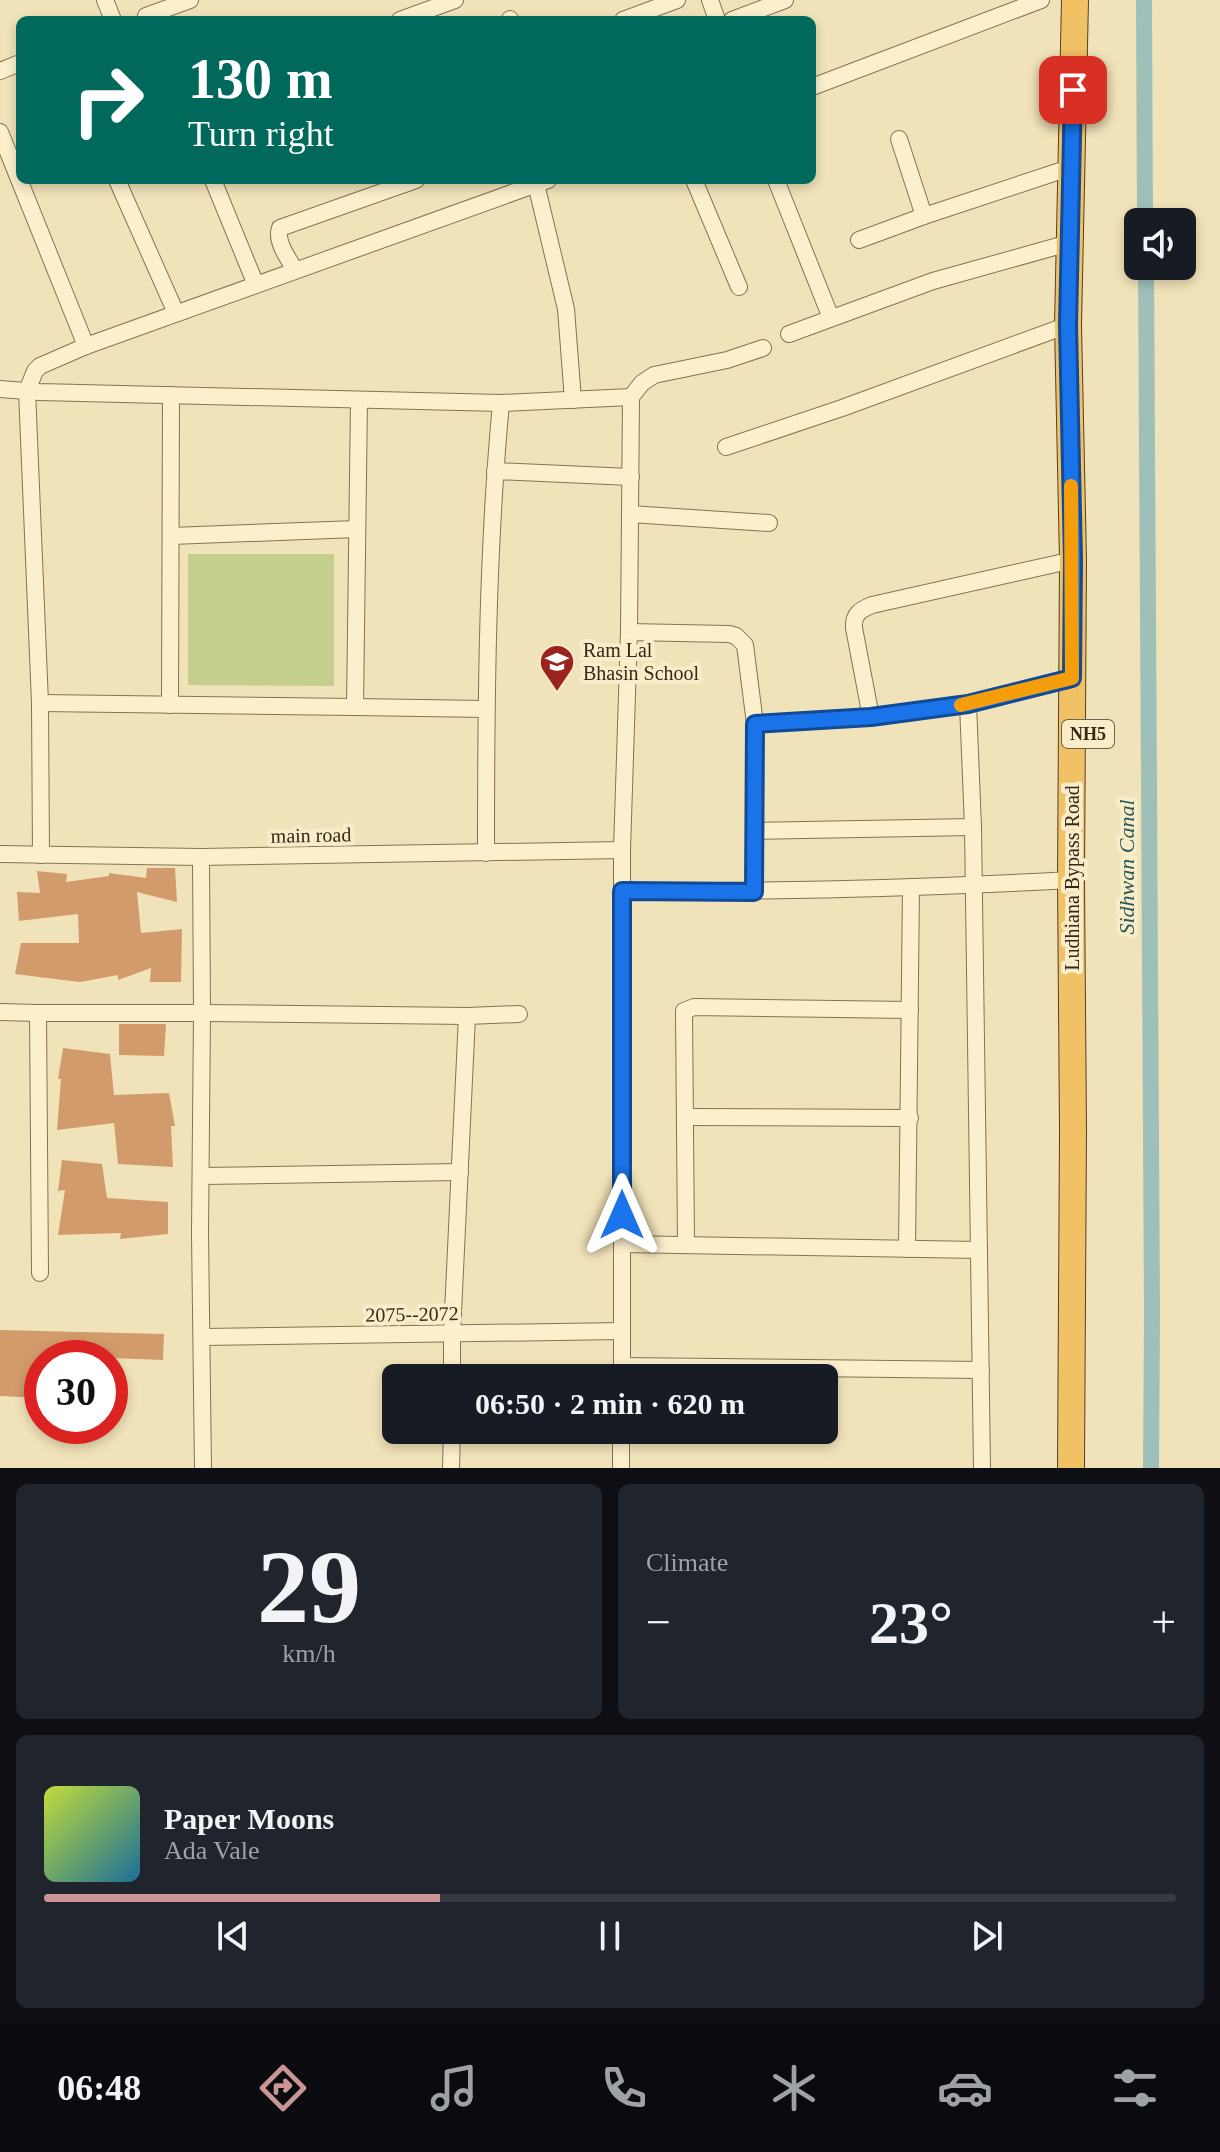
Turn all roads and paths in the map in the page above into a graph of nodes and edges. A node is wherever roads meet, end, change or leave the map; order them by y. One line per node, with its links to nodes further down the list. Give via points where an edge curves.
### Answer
1 (190, 0): 8 (street)
2 (455, 0): 9 (street)
3 (677, 0): 10 (street)
4 (785, 0): 11 (street)
5 (1041, 0): 12 (street)
6 (1075, 0): 15 (highway, Ludhiana Bypass Road / NH5)
7 (1091, 0): 102 (highway, Ludhiana Bypass Road / NH5, via 1085,312 1090,556)
8 (150, 16)
9 (411, 16)
10 (634, 16)
11 (743, 16)
12 (816, 85)
13 (0, 132): 16 (street)
14 (899, 139): 25 (street)
15 (1072, 167): 25 (street); 27 (highway, Ludhiana Bypass Road / NH5)
16 (16, 172)
17 (21, 184): 35 (street)
18 (119, 184): 31 (street)
19 (215, 184): 29 (street)
20 (390, 184): 28 (street, via 280,228 279,239)
21 (536, 184): 28 (street)
22 (542, 184): 42 (street, via 566,309)
23 (696, 184): 30 (street)
24 (778, 184): 32 (street)
25 (924, 216): 26 (street)
26 (859, 240)
27 (1069, 243): 32 (street, via 933,281); 33 (highway, Ludhiana Bypass Road / NH5)
28 (295, 270): 29 (street)
29 (256, 285): 31 (street)
30 (739, 287)
31 (176, 313): 35 (street)
32 (831, 318): 34 (street)
33 (1068, 325): 44 (street); 51 (highway, Ludhiana Bypass Road / NH5)
34 (789, 334)
35 (86, 346): 38 (street, via 40,366)
36 (763, 348): 40 (street, via 654,375)
37 (0, 389): 38 (street)
38 (27, 391): 39 (street); 54 (street)
39 (171, 395): 41 (street); 50 (street)
40 (631, 397): 42 (street); 46 (street)
41 (359, 400): 43 (street); 49 (street)
42 (573, 400): 43 (street)
43 (501, 403): 45 (street)
44 (726, 447)
45 (495, 471): 46 (street); 58 (street)
46 (631, 477): 47 (street)
47 (630, 514): 48 (street); 52 (street)
48 (769, 523)
49 (357, 529): 50 (street); 57 (street)
50 (171, 536): 56 (street)
51 (1073, 560): 53 (highway, Ludhiana Bypass Road / NH5); 59 (street, via 857,612 854,628)
52 (629, 632): 60 (street, via 742,640); 63 (street)
53 (1072, 678): 55 (street); 68 (highway, Ludhiana Bypass Road / NH5)
54 (40, 703): 56 (street); 66 (street)
55 (968, 704): 59 (street); 61 (street)
56 (170, 705): 57 (street)
57 (355, 707): 58 (street)
58 (486, 709): 64 (street)
59 (871, 717): 60 (street)
60 (755, 724): 62 (street)
61 (973, 827): 62 (street); 69 (street)
62 (754, 831): 72 (street)
63 (622, 850): 64 (street, main road); 71 (street)
64 (486, 853): 67 (street, main road)
65 (0, 854): 66 (street, main road)
66 (41, 855): 67 (street, main road)
67 (201, 857): 76 (street)
68 (1071, 880): 69 (street); 101 (highway, Ludhiana Bypass Road / NH5)
69 (974, 885): 70 (street); 86 (street)
70 (911, 887): 72 (street); 73 (street)
71 (622, 891): 72 (street); 83 (street)
72 (754, 892)
73 (910, 1010): 79 (street, via 688,1008); 80 (street)
74 (0, 1012): 75 (street)
75 (38, 1013): 76 (street); 87 (street)
76 (202, 1013): 78 (street); 82 (street)
77 (519, 1014): 78 (street)
78 (467, 1016): 81 (street)
79 (685, 1117): 80 (street); 84 (street)
80 (910, 1118): 85 (street)
81 (460, 1172): 82 (street); 89 (street)
82 (201, 1176): 90 (street)
83 (622, 1244): 84 (street); 88 (street)
84 (686, 1245): 85 (street)
85 (907, 1249): 86 (street)
86 (979, 1250): 93 (street)
87 (40, 1273)
88 (622, 1331): 89 (street, 2075--2072); 92 (street)
89 (452, 1334): 90 (street, 2075--2072); 91 (street)
90 (202, 1337): 97 (street)
91 (452, 1364)
92 (622, 1364)
93 (981, 1370): 94 (street); 100 (street)
94 (838, 1371)
95 (452, 1444): 98 (street)
96 (621, 1444): 99 (street)
97 (203, 1468)
98 (451, 1468)
99 (621, 1468)
100 (982, 1468)
101 (1071, 1468)
102 (1088, 1468)

